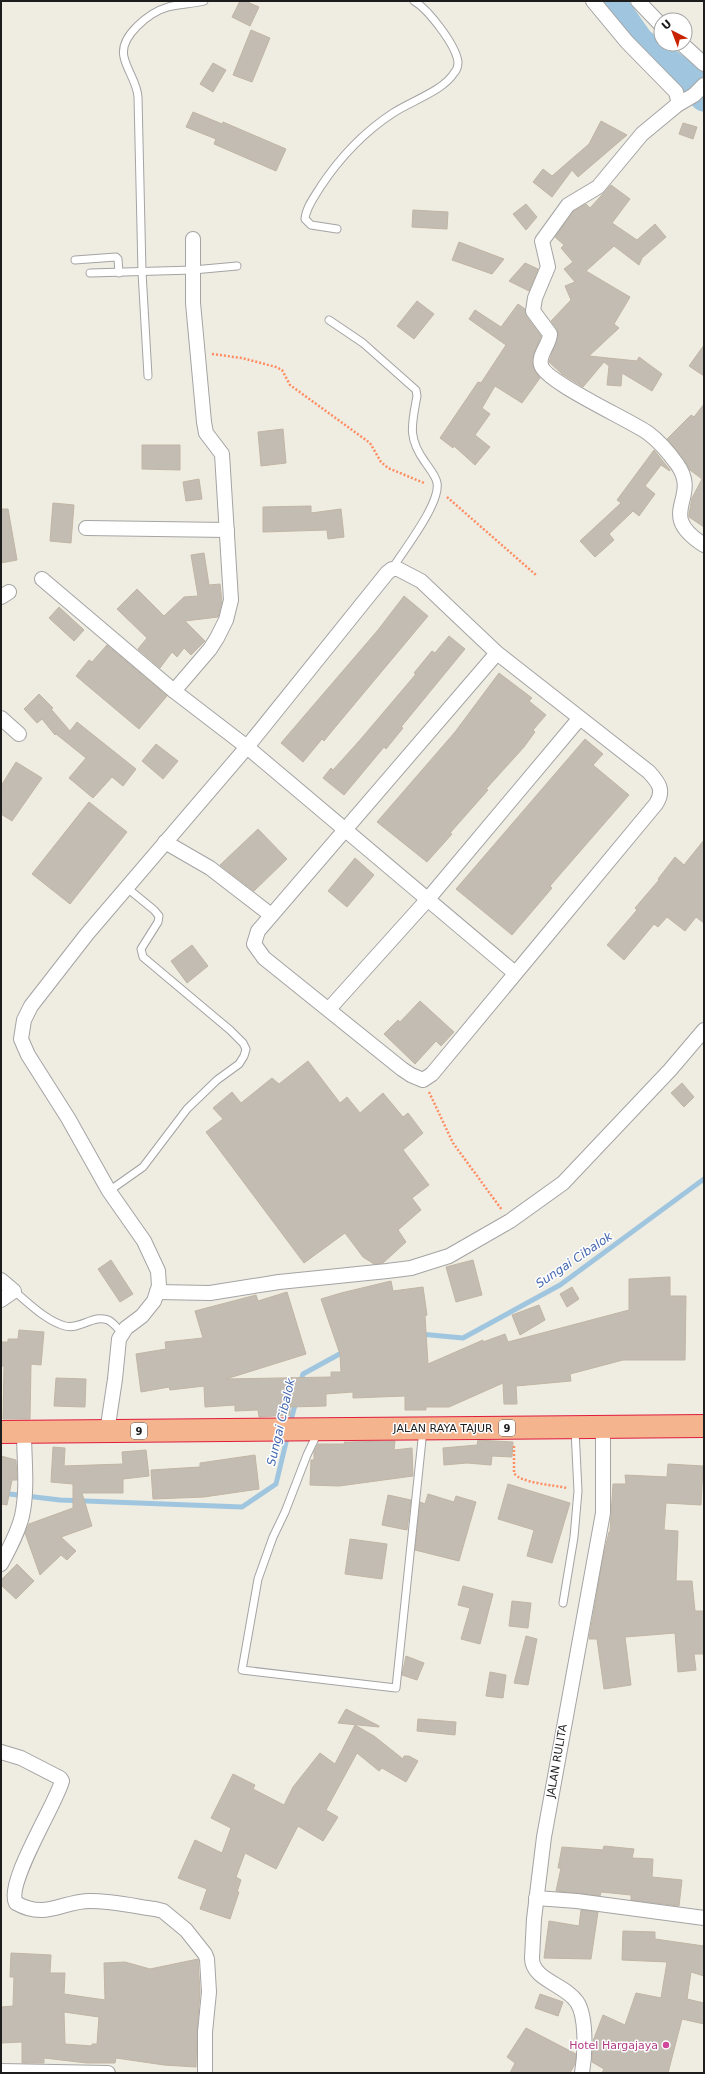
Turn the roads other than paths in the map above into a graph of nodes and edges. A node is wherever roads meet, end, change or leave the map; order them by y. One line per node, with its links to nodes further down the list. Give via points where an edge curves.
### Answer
1 (204, 1): 15 (lane, via 169,6 158,11 142,22 125,44 124,56 138,90)
2 (414, 1): 10 (lane, via 425,10 451,45 458,64 456,72 444,84 394,112 362,135 328,176 308,206 306,219 311,225)
3 (593, 1): 9 (street, via 627,42 676,92)
4 (638, 1): 5 (street)
5 (653, 17)
6 (691, 52): 7 (street)
7 (704, 64)
8 (699, 90): 9 (street)
9 (677, 105): 22 (street, via 642,134 598,186 568,205 546,233 542,241 548,267 533,302 533,311 550,334 550,340 540,361 543,369 576,393 633,423 663,446 684,477 684,494 679,513 682,526)
10 (337, 229)
11 (193, 239): 14 (street)
12 (75, 260): 17 (lane, via 116,257)
13 (236, 266): 14 (lane)
14 (193, 270): 15 (lane); 21 (street, via 193,303 205,429 222,454)
15 (142, 272): 17 (lane); 19 (lane)
16 (90, 273): 17 (lane)
17 (119, 273)
18 (329, 320): 23 (lane, via 363,343 414,387 417,396 412,439 438,482 437,489 431,509)
19 (148, 376)
20 (86, 528): 21 (street)
21 (228, 530): 26 (street, via 232,588 226,620 210,649)
22 (704, 545)
23 (392, 569): 25 (street, via 400,569 421,581); 30 (street)
24 (42, 579): 26 (street)
25 (497, 653): 28 (street); 31 (street)
26 (174, 691): 30 (street)
27 (1, 718): 29 (street)
28 (579, 719): 34 (street); 36 (street, via 649,772 659,783 661,793 656,804)
29 (19, 734)
30 (247, 747): 31 (street); 32 (street)
31 (344, 830): 34 (street); 35 (street)
32 (165, 842): 33 (street); 35 (street, via 210,868)
33 (126, 887): 39 (street, via 31,1006 21,1030 21,1039 28,1055 68,1118); 39 (lane, via 159,916 141,949 143,957 230,1030 246,1049 239,1064 217,1080 177,1120 143,1167)
34 (428, 899): 36 (street); 37 (street)
35 (271, 916): 37 (street, via 255,937 254,944 259,953)
36 (515, 973): 37 (street, via 432,1074 423,1080 411,1076)
37 (330, 1009)
38 (704, 1030): 42 (street, via 670,1070 563,1183 510,1221 449,1256 412,1268 279,1282 210,1293)
39 (109, 1191): 42 (street, via 152,1255 158,1270)
40 (1, 1280): 41 (street)
41 (14, 1291): 43 (street); 44 (lane, via 56,1323 67,1327 105,1319)
42 (157, 1292): 44 (street, via 150,1307)
43 (1, 1300)
44 (122, 1333): 52 (street, via 117,1350)
45 (704, 1426): 48 (highway, JALAN RAYA TAJUR / 9)
46 (423, 1428): 47 (highway, JALAN RAYA TAJUR / 9); 49 (highway, JALAN RAYA TAJUR / 9); 49 (lane, via 396,1688 242,1670 258,1579 307,1455)
47 (575, 1428): 48 (highway, JALAN RAYA TAJUR / 9); 54 (lane, via 578,1492 574,1537)
48 (603, 1428): 56 (street, JALAN RULITA, via 602,1513 550,1799)
49 (314, 1430): 52 (highway, JALAN RAYA TAJUR / 9)
50 (1, 1432): 51 (highway, 9)
51 (24, 1432): 52 (highway, 9); 53 (street, via 23,1504 19,1526)
52 (107, 1432)
53 (1, 1564)
54 (563, 1603)
55 (1, 1752): 60 (street, via 21,1758 62,1781 26,1857 13,1895 16,1903 45,1911 88,1901 155,1909 163,1911 186,1930 205,1954 209,1971)
56 (536, 1898): 57 (street); 61 (street, JALAN RULITA, via 532,1963 537,1973 563,1988 580,2008 584,2049)
57 (704, 1918)
58 (1, 2071): 59 (street)
59 (108, 2073)
60 (205, 2073)
61 (582, 2073)

